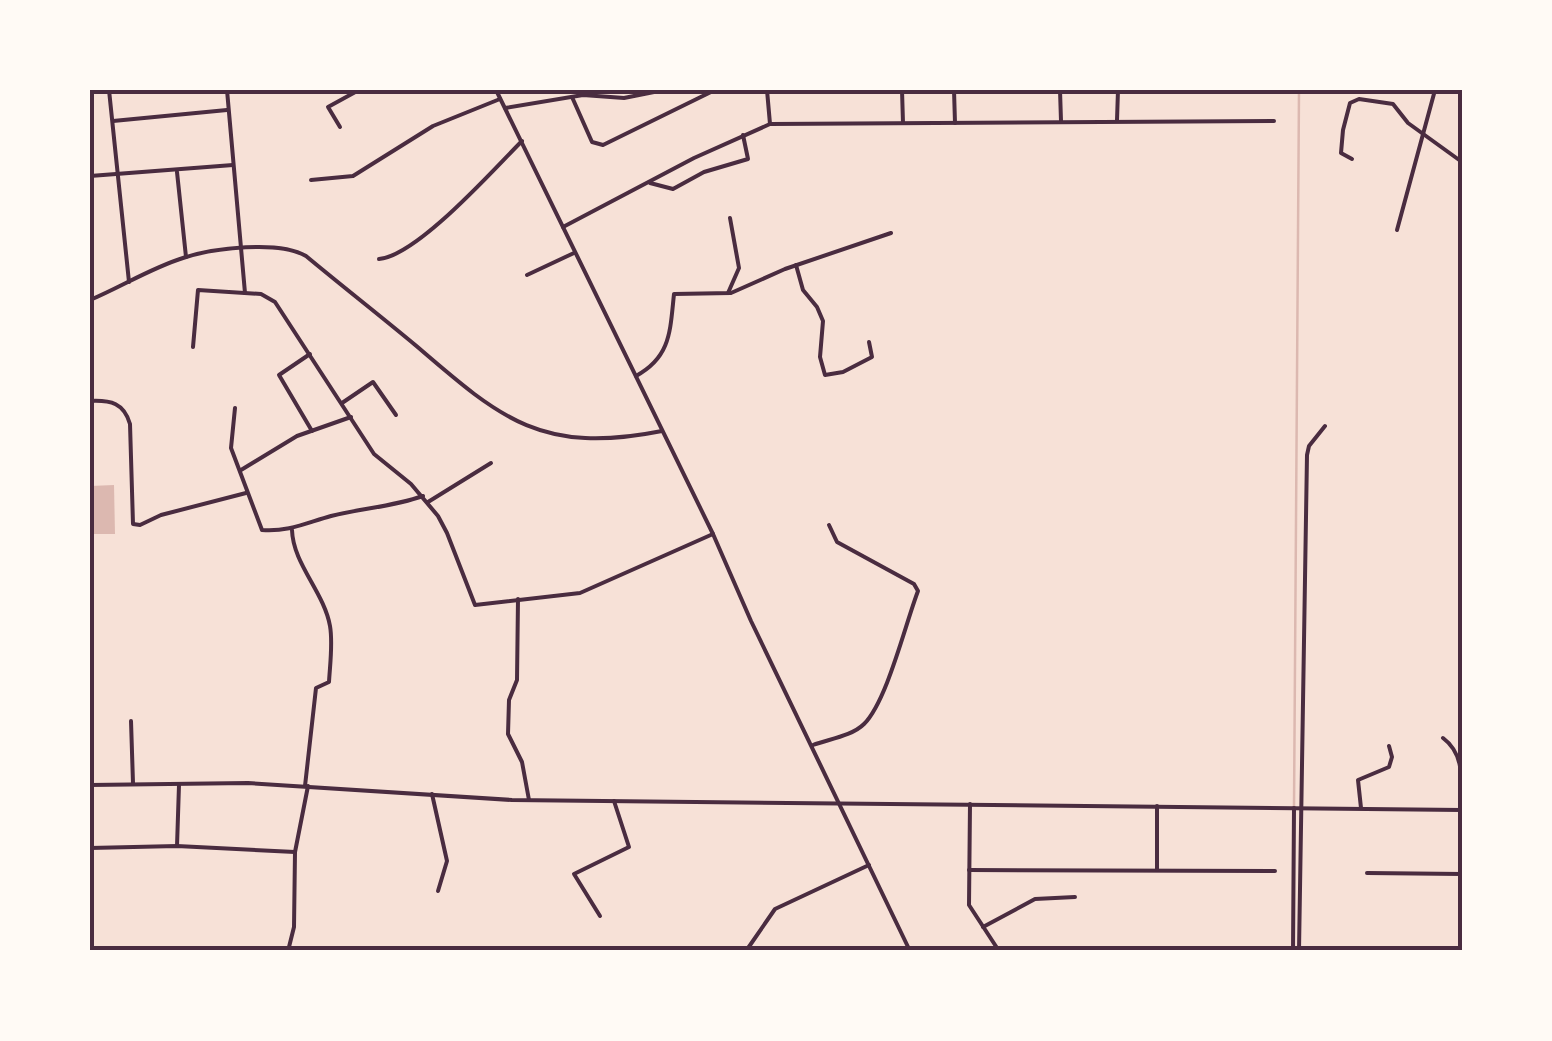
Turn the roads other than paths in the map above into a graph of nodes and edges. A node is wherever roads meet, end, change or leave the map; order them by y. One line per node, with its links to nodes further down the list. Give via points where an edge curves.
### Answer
1 (110, 90): 18 (street)
2 (226, 90): 16 (street)
3 (359, 90): 24 (street, via 328,108)
4 (496, 90): 14 (street)
5 (664, 90): 13 (street, via 624,98)
6 (715, 90): 13 (street, via 603,145 592,142)
7 (768, 90): 22 (street)
8 (902, 90): 23 (street)
9 (954, 90): 21 (street)
10 (1060, 90): 19 (street)
11 (1118, 90): 17 (street)
12 (1435, 90): 26 (street)
13 (572, 96): 15 (street)
14 (500, 99): 15 (street); 34 (street, via 433,126 353,176)
15 (505, 108): 27 (street)
16 (228, 110): 18 (street); 30 (street)
17 (1117, 120): 19 (street); 20 (street)
18 (113, 121): 32 (street)
19 (1061, 121): 21 (street)
20 (1274, 121)
21 (955, 123): 23 (street)
22 (770, 124): 23 (street); 25 (street)
23 (903, 124)
24 (340, 127)
25 (742, 136): 35 (street); 35 (street, via 748,159 674,189)
26 (1424, 136): 28 (street, via 1393,104 1353,99 1340,148); 29 (street); 38 (street)
27 (522, 142): 37 (street); 43 (street, via 438,224)
28 (1352, 159)
29 (1462, 162)
30 (233, 165): 31 (street); 40 (street)
31 (176, 170): 32 (street); 42 (street)
32 (119, 174): 33 (street); 46 (street)
33 (90, 176)
34 (311, 180)
35 (648, 183): 37 (street)
36 (730, 218): 48 (street, via 739,268)
37 (563, 226): 41 (street)
38 (1397, 230)
39 (891, 233): 44 (street)
40 (241, 249): 42 (street); 47 (street); 61 (street, via 280,246 306,256 467,391 516,421 606,439)
41 (574, 253): 45 (street); 53 (street)
42 (186, 256): 46 (street)
43 (379, 259)
44 (796, 265): 48 (street); 50 (street, via 823,321 825,376 872,357)
45 (526, 275)
46 (128, 282): 49 (street)
47 (245, 293): 51 (street, via 198,290); 52 (street, via 275,302)
48 (728, 293): 53 (street, via 674,294 662,354)
49 (90, 300)
50 (869, 342)
51 (192, 348)
52 (310, 354): 55 (street); 60 (street, via 279,375)
53 (636, 376): 61 (street)
54 (90, 400): 64 (street, via 108,400 127,414 133,524)
55 (342, 403): 57 (street, via 373,382); 58 (street)
56 (234, 408): 63 (street, via 230,441)
57 (396, 415)
58 (351, 417): 60 (street); 65 (street, via 379,460)
59 (1324, 426): 86 (street, via 1307,455)
60 (312, 431): 63 (street)
61 (662, 431): 69 (street)
62 (490, 463): 66 (street)
63 (240, 470): 64 (street)
64 (246, 494): 68 (street, via 260,529)
65 (423, 496): 66 (street); 68 (street)
66 (428, 502): 70 (street, via 448,532 472,604)
67 (829, 525): 73 (street, via 837,542 918,591 866,722)
68 (292, 530): 78 (street, via 331,636 329,682 316,688)
69 (713, 534): 70 (street, via 580,593); 73 (street)
70 (518, 599): 80 (street, via 508,734)
71 (132, 721): 75 (street)
72 (1443, 738): 88 (street, via 1459,760)
73 (813, 745): 82 (street)
74 (1389, 746): 87 (street, via 1389,767 1358,780)
75 (133, 783): 76 (street); 77 (street)
76 (179, 783): 78 (street); 89 (street)
77 (90, 785)
78 (306, 786): 79 (street); 91 (street)
79 (432, 794): 80 (street); 98 (street, via 446,861)
80 (529, 800): 81 (street)
81 (614, 800): 82 (street); 100 (street, via 629,847 574,874)
82 (841, 803): 83 (street); 92 (street)
83 (970, 804): 84 (street); 93 (street)
84 (1157, 806): 85 (street); 94 (street)
85 (1294, 808): 86 (street); 106 (street)
86 (1302, 808): 87 (street); 106 (street)
87 (1361, 808): 88 (street)
88 (1462, 810)
89 (177, 846): 90 (street); 91 (street)
90 (90, 848)
91 (295, 852): 102 (street)
92 (869, 864): 103 (street, via 775,908); 104 (street)
93 (969, 870): 94 (street); 101 (street, via 969,905)
94 (1156, 870): 95 (street)
95 (1275, 871)
96 (1367, 873): 97 (street)
97 (1462, 874)
98 (438, 891)
99 (1075, 897): 101 (street, via 1035,899)
100 (600, 916)
101 (983, 927): 105 (street)
102 (288, 951)
103 (746, 951)
104 (910, 951)
105 (999, 951)
106 (1296, 951)

